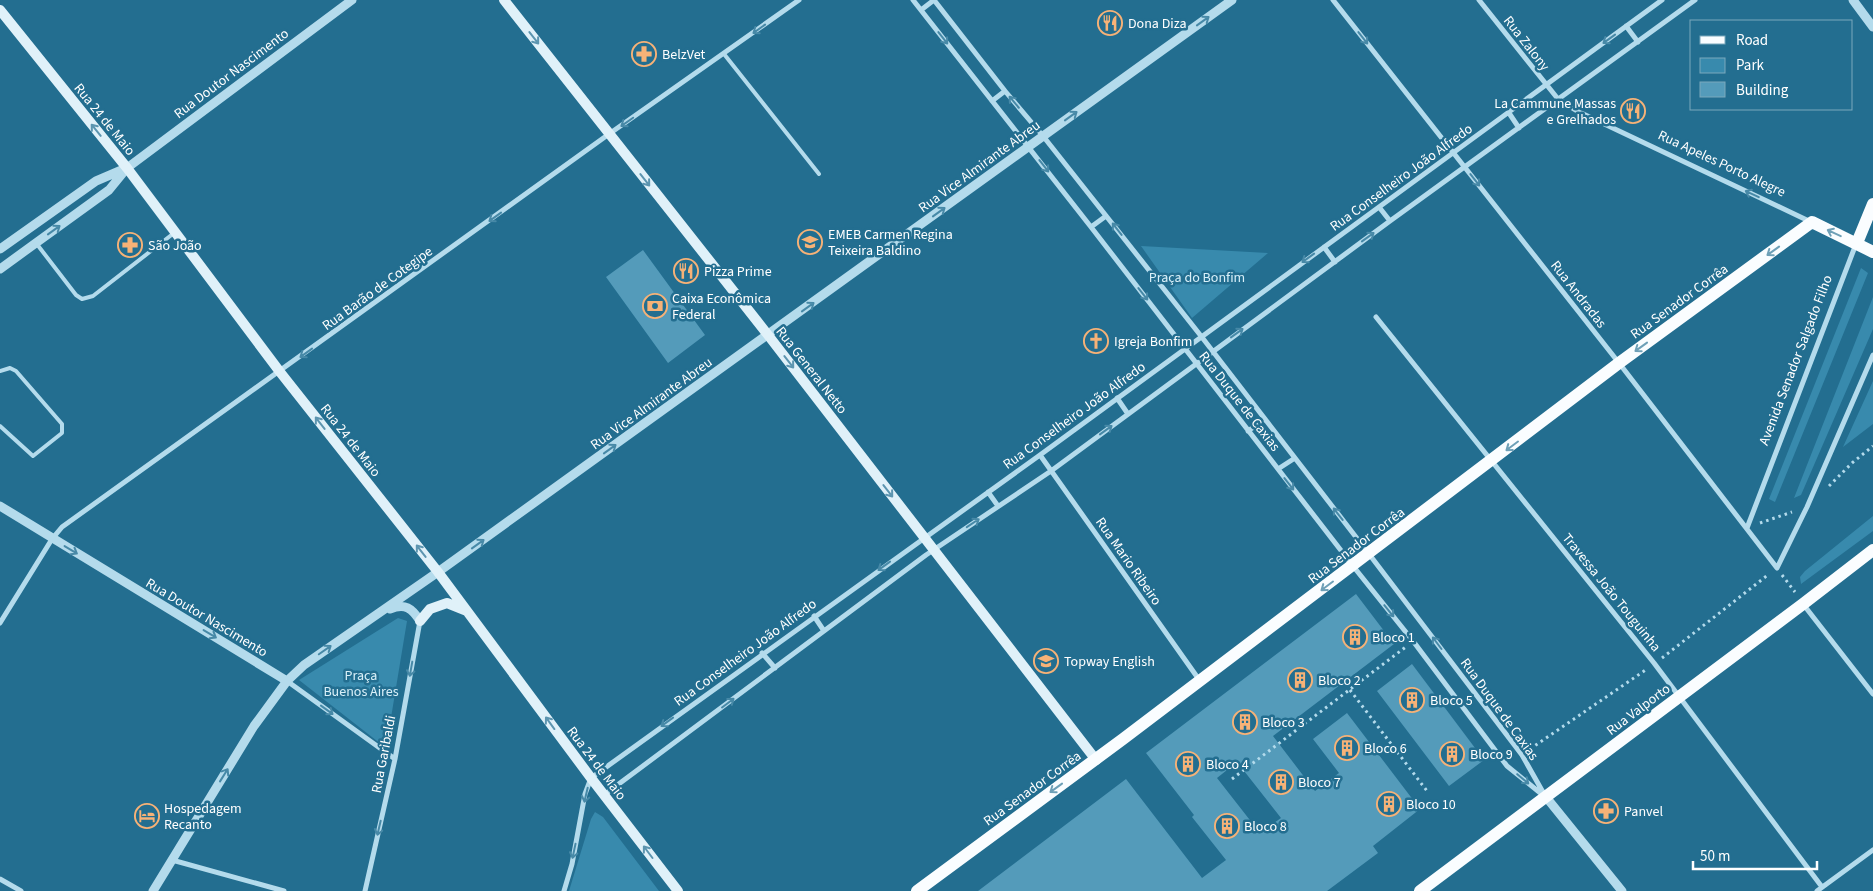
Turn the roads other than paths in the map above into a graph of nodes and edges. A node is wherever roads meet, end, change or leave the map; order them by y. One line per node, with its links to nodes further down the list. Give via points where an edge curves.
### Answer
1 (352, 0): 29 (street, Rua Doutor Nascimento)
2 (504, 0): 24 (main road, Rua General Netto, one-way to 24)
3 (799, 0): 17 (street, Rua Barão de Cotegipe, one-way to 17)
4 (913, 0): 13 (street, Rua Duque de Caxias)
5 (934, 0): 13 (street); 19 (street, Rua Duque de Caxias)
6 (1232, 0): 25 (street, Rua Vice Almirante Abreu, one-way to 6)
7 (1333, 0): 27 (street, Rua Andradas, one-way to 27)
8 (1479, 0): 18 (street, Rua Zalony)
9 (1662, 0): 14 (street, Rua Conselheiro João Alfredo)
10 (1695, 0): 16 (street)
11 (1853, 0): 15 (street)
12 (0, 10): 29 (main road, Rua 24 de Maio, one-way to 12)
13 (921, 10): 21 (street, Rua Duque de Caxias, one-way to 21)
14 (1626, 26): 16 (street); 18 (street, Rua Conselheiro João Alfredo, one-way to 18)
15 (1873, 27)
16 (1638, 42): 20 (street)
17 (724, 54): 24 (street, Rua Barão de Cotegipe, one-way to 24); 30 (lane)
18 (1546, 85): 20 (street, Rua Zalony); 22 (street, Rua Conselheiro João Alfredo)
19 (1004, 91): 21 (street); 25 (street, Rua Duque de Caxias, one-way to 19)
20 (1558, 99): 23 (street); 35 (street, Rua Apeles Porto Alegre, one-way to 20)
21 (992, 101): 26 (street, Rua Duque de Caxias)
22 (1509, 113): 23 (street); 27 (street, Rua Conselheiro João Alfredo)
23 (1519, 128): 28 (street)
24 (609, 134): 46 (main road, Rua General Netto, one-way to 46); 54 (street, Rua Barão de Cotegipe, one-way to 54)
25 (1043, 136): 26 (street, Rua Vice Almirante Abreu); 33 (street, Rua Duque de Caxias)
26 (1029, 147): 36 (street, Rua Duque de Caxias, one-way to 36); 46 (street, Rua Vice Almirante Abreu, one-way to 26)
27 (1454, 153): 28 (street, Rua Andradas); 32 (street, Rua Conselheiro João Alfredo)
28 (1464, 167): 34 (street); 51 (street, Rua Andradas, one-way to 51)
29 (126, 168): 37 (main road, Rua 24 de Maio); 38 (street, Rua Doutor Nascimento, one-way to 29, via 109,190); 41 (street, Rua Doutor Nascimento, via 96,180)
30 (820, 174)
31 (1873, 204): 39 (main road, Avenida Senador Salgado Filho)
32 (1379, 207): 34 (street); 40 (street, Rua Conselheiro João Alfredo)
33 (1106, 216): 36 (street); 47 (street, Rua Duque de Caxias, one-way to 33)
34 (1390, 221): 43 (street, one-way to 34)
35 (1812, 222): 39 (main road, Rua Apeles Porto Alegre, one-way to 35); 51 (main road, Rua Senador Corrêa, one-way to 51)
36 (1091, 227): 48 (street, Rua Duque de Caxias, one-way to 48)
37 (175, 232): 38 (lane, via 94,296 82,299); 54 (main road, Rua 24 de Maio)
38 (36, 243): 44 (street, Rua Doutor Nascimento)
39 (1857, 243): 42 (main road, Rua Apeles Porto Alegre); 68 (street, Avenida Senador Salgado Filho)
40 (1324, 247): 43 (street); 47 (street, Rua Conselheiro João Alfredo, one-way to 47)
41 (0, 249)
42 (1873, 252)
43 (1335, 262): 49 (street, one-way to 43)
44 (0, 269)
45 (1376, 316): 62 (street, Travessa João Touguinha)
46 (768, 335): 69 (main road, Rua General Netto, one-way to 69); 75 (street, Rua Vice Almirante Abreu, one-way to 46)
47 (1201, 336): 48 (street, Rua Conselheiro João Alfredo); 49 (street, Rua Duque de Caxias)
48 (1185, 348): 52 (street, Rua Duque de Caxias); 55 (street, Rua Conselheiro João Alfredo)
49 (1212, 352): 52 (street); 57 (street, Rua Duque de Caxias)
50 (1873, 355): 68 (street, Rua Andradas, via 1808,507 1777,568)
51 (1619, 363): 62 (main road, Rua Senador Corrêa, one-way to 62); 68 (street, Rua Andradas)
52 (1196, 364): 56 (street); 59 (street, Rua Duque de Caxias)
53 (0, 371): 58 (lane, via 6,368 16,371 63,428 62,433 33,456)
54 (280, 372): 70 (street, Rua Barão de Cotegipe, via 62,527); 75 (main road, Rua 24 de Maio, one-way to 54)
55 (1117, 398): 56 (street); 60 (street, Rua Conselheiro João Alfredo)
56 (1128, 414): 64 (street, one-way to 56)
57 (1265, 420): 59 (street); 61 (street, Rua Duque de Caxias)
58 (0, 426)
59 (1248, 432): 63 (street, Rua Duque de Caxias)
60 (1040, 455): 64 (street, Rua Mario Ribeiro); 65 (street, Rua Conselheiro João Alfredo)
61 (1295, 458): 63 (street); 73 (street, Rua Duque de Caxias, one-way to 61)
62 (1492, 461): 73 (main road, Rua Senador Corrêa); 88 (street, Travessa João Touguinha)
63 (1278, 469): 74 (street, Rua Duque de Caxias, one-way to 74)
64 (1051, 471): 67 (street); 86 (street, Rua Mario Ribeiro)
65 (988, 492): 67 (street); 69 (street, Rua Conselheiro João Alfredo)
66 (0, 506): 70 (street, Rua Doutor Nascimento)
67 (998, 506): 71 (street, one-way to 67)
68 (1747, 528)
69 (924, 537): 71 (main road, Rua General Netto); 79 (street, Rua Conselheiro João Alfredo, one-way to 79)
70 (52, 539): 81 (street, Rua Barão de Cotegipe); 85 (street, Rua Doutor Nascimento, one-way to 85)
71 (933, 550): 82 (street); 90 (main road, Rua General Netto)
72 (1873, 550): 76 (main road, Rua Valporto)
73 (1369, 554): 74 (main road, Rua Senador Corrêa); 93 (street, Rua Duque de Caxias, one-way to 73, via 1522,755)
74 (1353, 566): 86 (main road, Rua Senador Corrêa, one-way to 86); 93 (street, Rua Duque de Caxias, one-way to 93, via 1508,766)
75 (438, 572): 77 (street, Rua Vice Almirante Abreu); 78 (main road, Rua 24 de Maio)
76 (1804, 604): 87 (street); 88 (main road, Rua Valporto)
77 (381, 612): 80 (street, via 405,606 414,611); 85 (street, Rua Vice Almirante Abreu, one-way to 77, via 304,665)
78 (468, 612): 80 (main road, via 447,602 430,609); 91 (main road, Rua 24 de Maio, one-way to 78)
79 (814, 616): 82 (street); 83 (street, Rua Conselheiro João Alfredo)
80 (420, 621): 89 (street, Rua Garibaldi, one-way to 89)
81 (0, 623)
82 (824, 631): 84 (street)
83 (762, 653): 84 (street); 91 (street, Rua Conselheiro João Alfredo, one-way to 91)
84 (775, 668): 92 (street, one-way to 84)
85 (287, 681): 89 (street, Rua Doutor Nascimento, one-way to 89); 95 (street, Rua Vice Almirante Abreu, one-way to 85, via 254,726)
86 (1200, 681): 90 (main road, Rua Senador Corrêa)
87 (1873, 694)
88 (1680, 697): 93 (main road, Rua Valporto); 97 (street, Travessa João Touguinha)
89 (395, 759): 101 (street, Rua Garibaldi, one-way to 101)
90 (1096, 760): 104 (main road, Rua Senador Corrêa, one-way to 104)
91 (591, 778): 92 (main road, Rua 24 de Maio); 102 (street, one-way to 102)
92 (604, 795): 103 (main road, Rua 24 de Maio, one-way to 92)
93 (1546, 797): 105 (main road, Rua Valporto); 106 (street)
94 (1873, 850): 97 (street)
95 (172, 860): 99 (street, Rua Vice Almirante Abreu); 100 (street)
96 (0, 879): 98 (street)
97 (1822, 887): 107 (street)
98 (21, 891)
99 (153, 891)
100 (284, 891)
101 (365, 891)
102 (564, 891)
103 (678, 891)
104 (917, 891)
105 (1420, 891)
106 (1622, 891)
107 (1817, 891)

